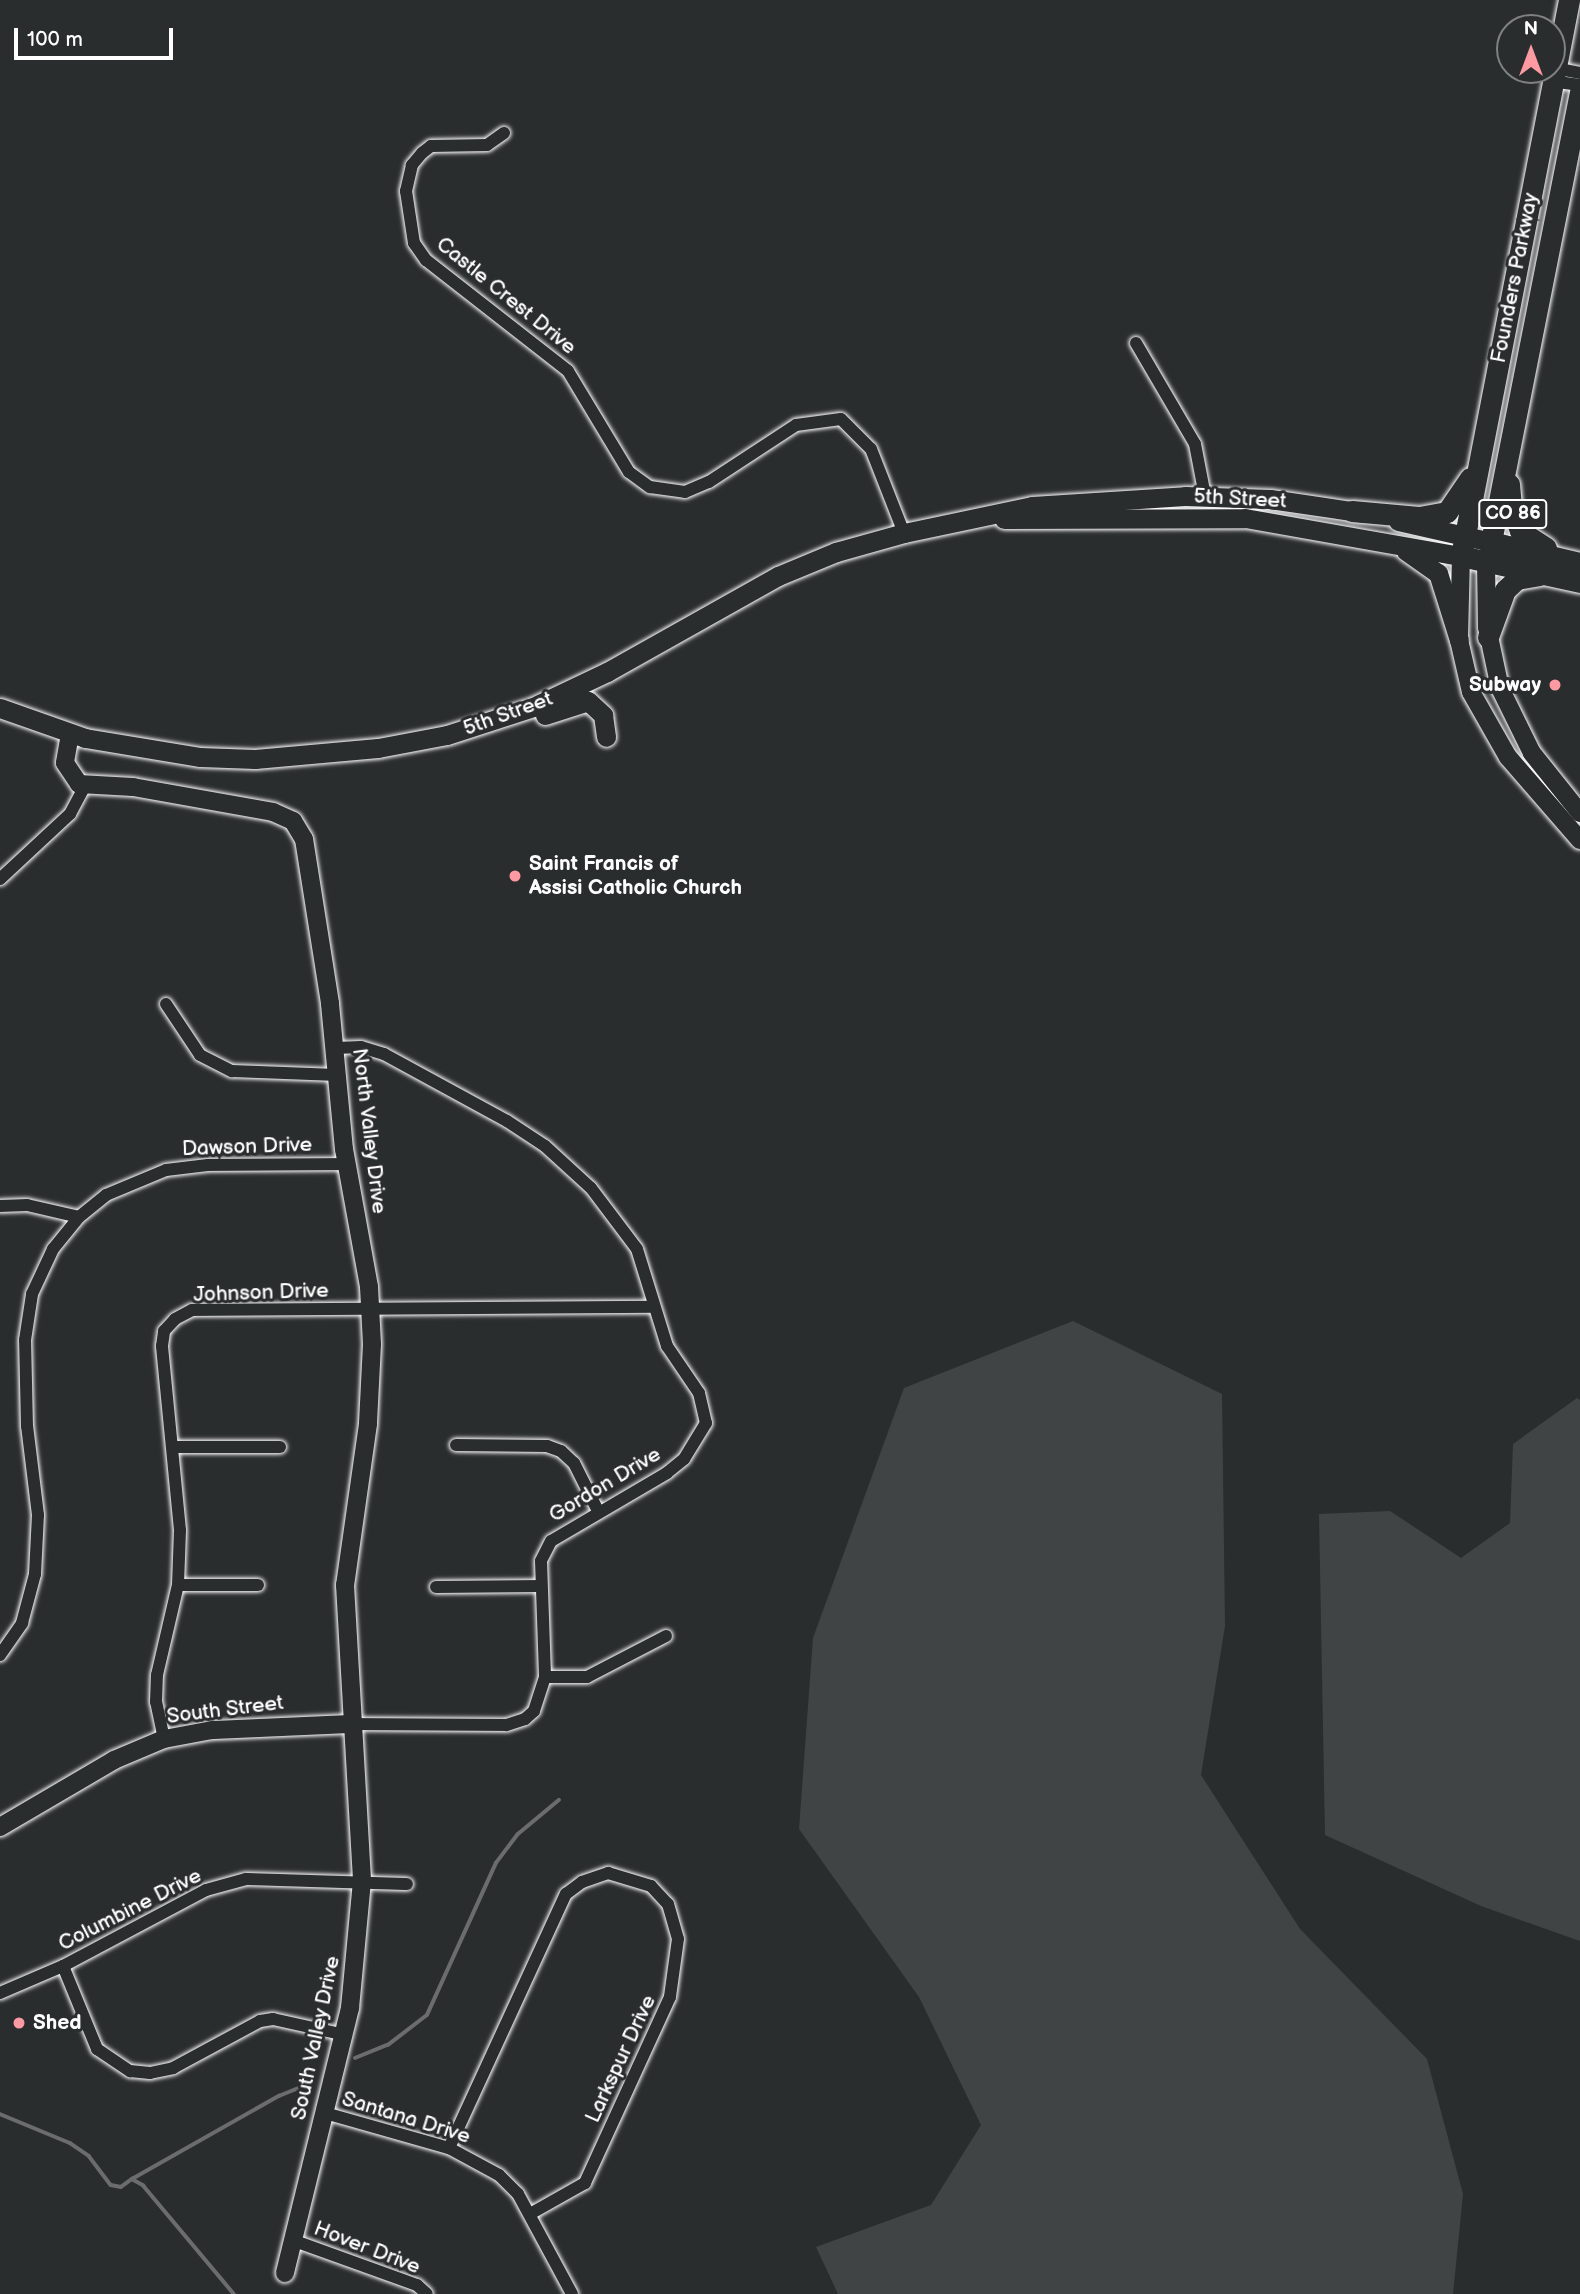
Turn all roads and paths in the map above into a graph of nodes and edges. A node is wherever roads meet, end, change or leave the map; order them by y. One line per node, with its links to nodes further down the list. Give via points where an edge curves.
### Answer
1 (1551, 84): 6 (highway, Founders Parkway / CO 86)
2 (1580, 92): 5 (highway, Founders Parkway / CO 86)
3 (504, 133): 13 (street, Castle Crest Drive, via 488,145 431,146 412,165 405,191 414,243 426,260 568,371 629,472 660,490 697,489 796,425 841,418 871,449)
4 (1136, 343): 7 (street, via 1195,444)
5 (1513, 437): 16 (highway, Founders Parkway); 17 (highway, CO 86, via 1509,493 1514,519 1525,537)
6 (1480, 457): 8 (highway, via 1460,499 1447,512 1419,517); 15 (highway, Founders Parkway / CO 86)
7 (1205, 496): 8 (main road, 5th Street); 11 (main road, 5th Street, via 1032,506); 12 (main road, via 1194,504 1114,507)
8 (1352, 511): 9 (main road, 5th Street)
9 (1378, 516): 10 (main road, via 1240,507 1220,510); 15 (main road, 5th Street)
10 (1213, 517): 12 (main road, 5th Street); 14 (main road, 5th Street)
11 (986, 518): 12 (main road, 5th Street); 13 (main road, 5th Street)
12 (1061, 518)
13 (904, 533): 21 (main road, 5th Street, via 836,552 778,576 599,676)
14 (1390, 542): 15 (main road, 5th Street); 19 (main road, via 1438,573)
15 (1463, 547): 16 (highway, 5th Street / CO 86); 19 (street)
16 (1489, 552): 17 (highway, 5th Street); 18 (street)
17 (1574, 571): 18 (highway, via 1512,582 1502,595)
18 (1488, 637): 25 (street, via 1500,688 1515,721 1542,768)
19 (1459, 640): 26 (street, via 1471,692 1490,730)
20 (0, 708): 22 (main road, 5th Street)
21 (492, 722): 22 (main road, 5th Street, via 390,746 255,759 172,754); 23 (main road, via 536,718 588,701 603,715)
22 (70, 734): 24 (street, via 66,768)
23 (606, 737)
24 (85, 786): 27 (street, via 70,814); 29 (street, North Valley Drive, via 133,786 274,812 293,821 304,839)
25 (1580, 813)
26 (1580, 839)
27 (0, 879)
28 (166, 1004): 30 (street, via 200,1055 232,1071)
29 (335, 1048): 30 (street, North Valley Drive); 34 (street, Gordon Drive, via 361,1047 384,1054 545,1146 591,1188 638,1250)
30 (337, 1075): 31 (street, North Valley Drive)
31 (346, 1164): 33 (street, Dawson Drive, via 208,1165 166,1170 113,1191); 35 (street, North Valley Drive)
32 (0, 1206): 33 (street, via 27,1205)
33 (79, 1217): 45 (street, Dawson Drive, via 46,1262 27,1320 27,1414 38,1515 36,1558 25,1614)
34 (652, 1307): 35 (street, Johnson Drive); 39 (street, Gordon Drive, via 667,1346 699,1393 706,1423 684,1459 667,1473)
35 (371, 1310): 37 (street, Johnson Drive, via 192,1310 175,1319 164,1331 162,1346); 47 (street, North Valley Drive, via 372,1385 345,1585)
36 (456, 1445): 39 (street, via 547,1446 561,1451 574,1463)
37 (175, 1447): 38 (street); 40 (street, Johnson Drive)
38 (279, 1447)
39 (598, 1511): 42 (street, Gordon Drive, via 551,1541 541,1561)
40 (178, 1585): 41 (street); 48 (street, Johnson Drive, via 157,1675 156,1702)
41 (258, 1586)
42 (541, 1586): 43 (street); 46 (street, Gordon Drive)
43 (436, 1587)
44 (666, 1636): 46 (street, via 587,1676)
45 (0, 1655)
46 (545, 1677): 47 (street, Gordon Drive, via 534,1711 506,1725)
47 (352, 1724): 48 (street, South Street, via 212,1730); 50 (street, South Valley Drive)
48 (164, 1739): 49 (street, South Street, via 114,1760)
49 (0, 1828)
50 (362, 1881): 51 (street, Columbine Drive); 52 (street, Columbine Drive, via 246,1880 206,1890); 54 (street, South Valley Drive, via 356,1973)
51 (407, 1884)
52 (63, 1966): 53 (street, Columbine Drive); 54 (street, via 97,2049 130,2071 173,2068 260,2021 273,2019)
53 (0, 1993)
54 (345, 2035): 55 (street, South Valley Drive)
55 (325, 2113): 56 (street, Santana Drive); 58 (street, South Valley Drive)
56 (449, 2148): 57 (street, Santana Drive, via 499,2175); 57 (street, Larkspur Drive, via 566,1894 582,1882 608,1874 651,1886 668,1904 678,1939 670,1997 584,2183)
57 (530, 2214): 61 (street, Santana Drive)
58 (292, 2240): 59 (street, South Valley Drive); 60 (street, Hover Drive, via 417,2285)
59 (285, 2273)
60 (427, 2294)
61 (572, 2294)

